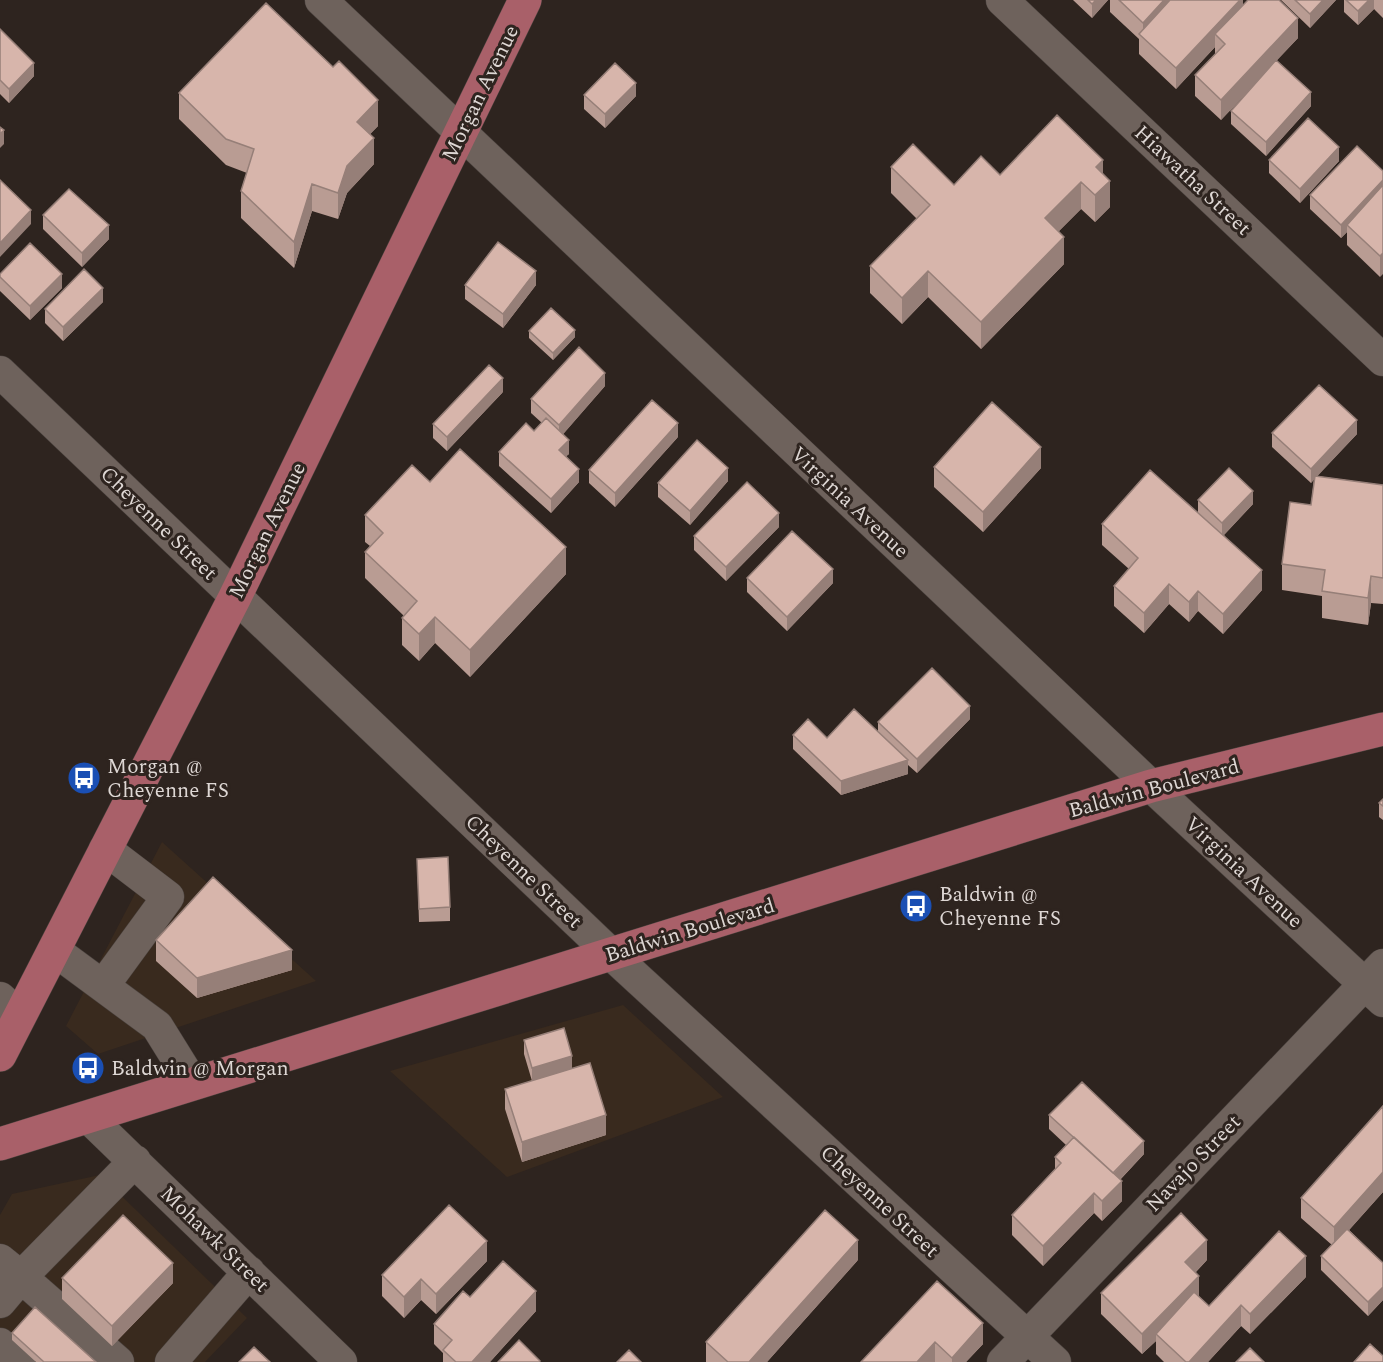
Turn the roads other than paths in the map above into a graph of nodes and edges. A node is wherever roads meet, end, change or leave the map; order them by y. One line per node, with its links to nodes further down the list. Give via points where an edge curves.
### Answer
1 (321, 0): 4 (street, Virginia Avenue)
2 (525, 0): 4 (main road, Morgan Avenue)
3 (1002, 0): 5 (street, Hiawatha Street)
4 (460, 133): 7 (main road, Morgan Avenue); 9 (street, Virginia Avenue)
5 (1380, 351)
6 (0, 372): 7 (street, Cheyenne Street)
7 (235, 597): 10 (main road, Morgan Avenue); 12 (street, Cheyenne Street)
8 (1383, 729): 9 (main road, Baldwin Boulevard)
9 (1151, 786): 12 (main road, Baldwin Boulevard); 13 (street, Virginia Avenue)
10 (105, 849): 11 (main road, Morgan Avenue); 14 (street, via 168,897)
11 (54, 950): 14 (street); 15 (main road, Morgan Avenue)
12 (611, 954): 17 (main road, Baldwin Boulevard); 24 (street, Cheyenne Street)
13 (1377, 983): 24 (street, Navajo Street)
14 (103, 986): 17 (street, via 157,1026)
15 (10, 1007): 16 (main road, Morgan Avenue)
16 (0, 1054)
17 (193, 1084): 18 (main road, Baldwin Boulevard)
18 (88, 1117): 19 (main road, Baldwin Boulevard); 20 (street, Mohawk Street)
19 (0, 1144)
20 (135, 1161): 21 (street); 22 (street, Mohawk Street)
21 (11, 1269): 23 (street); 26 (street, via 64,1327)
22 (249, 1272): 28 (street); 29 (street, Mohawk Street)
23 (0, 1302)
24 (1027, 1336): 30 (street, Navajo Street); 31 (street, Cheyenne Street)
25 (0, 1344): 27 (street)
26 (109, 1359)
27 (19, 1362)
28 (171, 1362)
29 (341, 1362)
30 (1003, 1362)
31 (1055, 1362)

